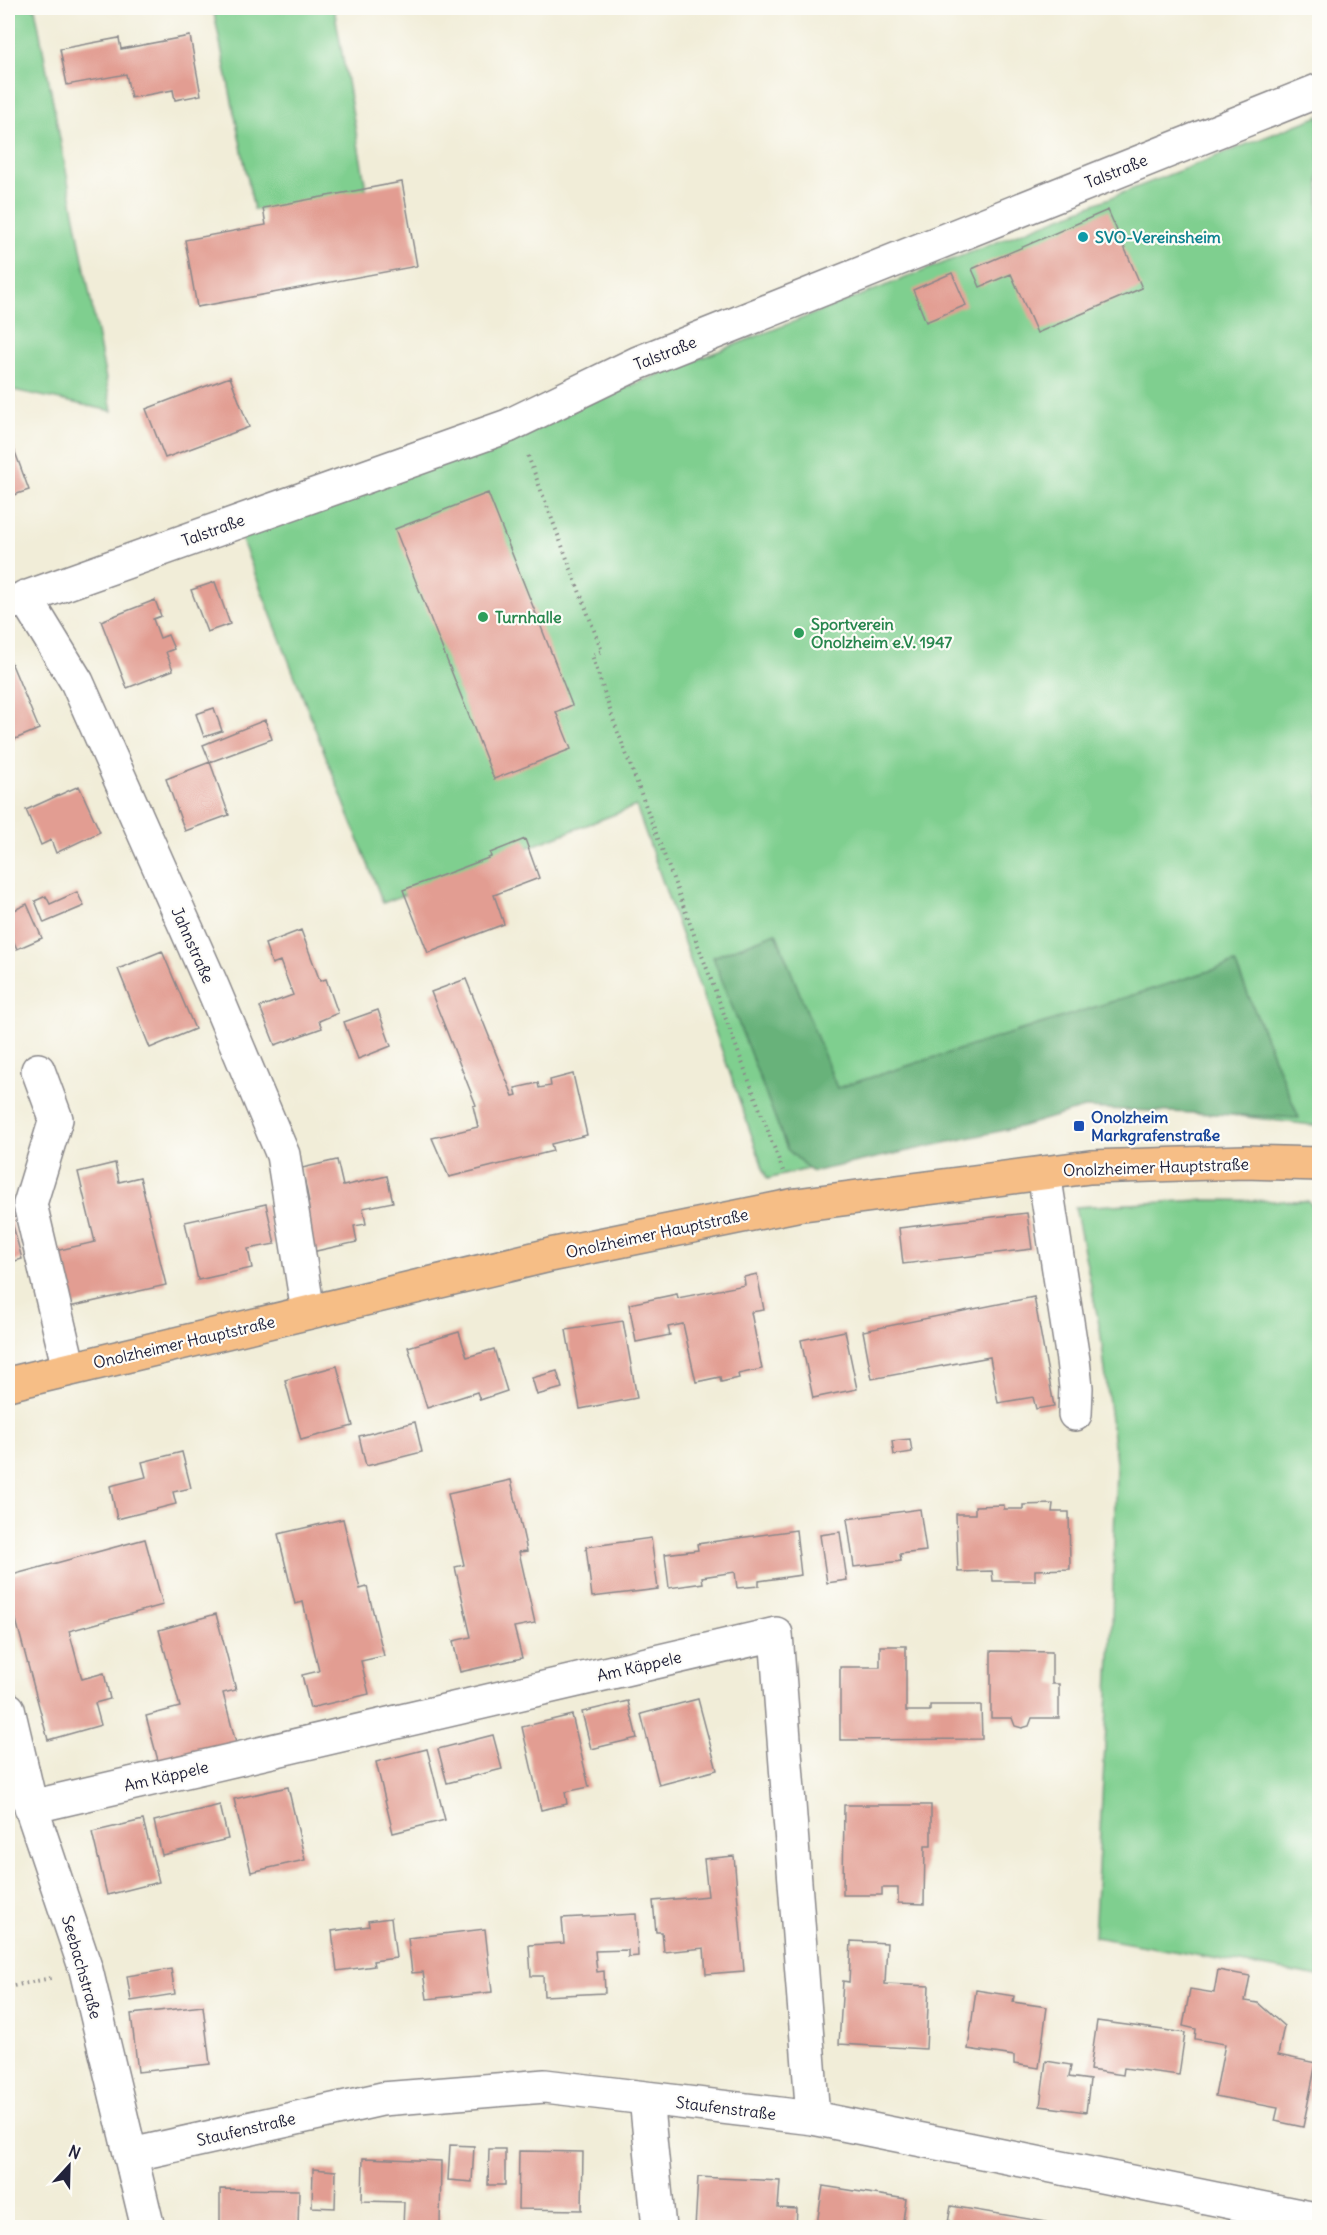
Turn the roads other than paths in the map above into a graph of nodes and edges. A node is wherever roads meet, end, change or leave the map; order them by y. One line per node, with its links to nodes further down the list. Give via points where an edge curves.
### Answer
1 (1320, 90): 2 (street, Talstraße, via 638,363 516,422)
2 (16, 601): 6 (street, Jahnstraße, via 77,682 283,1155)
3 (38, 1070): 7 (street, via 56,1119 30,1204)
4 (1320, 1164): 5 (main road, Onolzheimer Hauptstraße, via 1090,1167)
5 (1044, 1173): 6 (main road, Onolzheimer Hauptstraße, via 796,1205 550,1255); 9 (street, via 1073,1360)
6 (308, 1312): 7 (main road, Onolzheimer Hauptstraße)
7 (69, 1369): 8 (main road, Onolzheimer Hauptstraße)
8 (8, 1384)
9 (1075, 1414)
10 (8, 1709): 11 (street, Seebachstraße)
11 (31, 1807): 13 (street, Am Käppele, via 776,1634); 14 (street, Seebachstraße, via 86,1970)
12 (646, 2098): 13 (street, Staufenstraße); 14 (street, Staufenstraße, via 545,2086 382,2099); 17 (street)
13 (813, 2118): 15 (street, Staufenstraße)
14 (130, 2155): 16 (street, Seebachstraße)
15 (1320, 2220)
16 (148, 2228)
17 (659, 2228)

